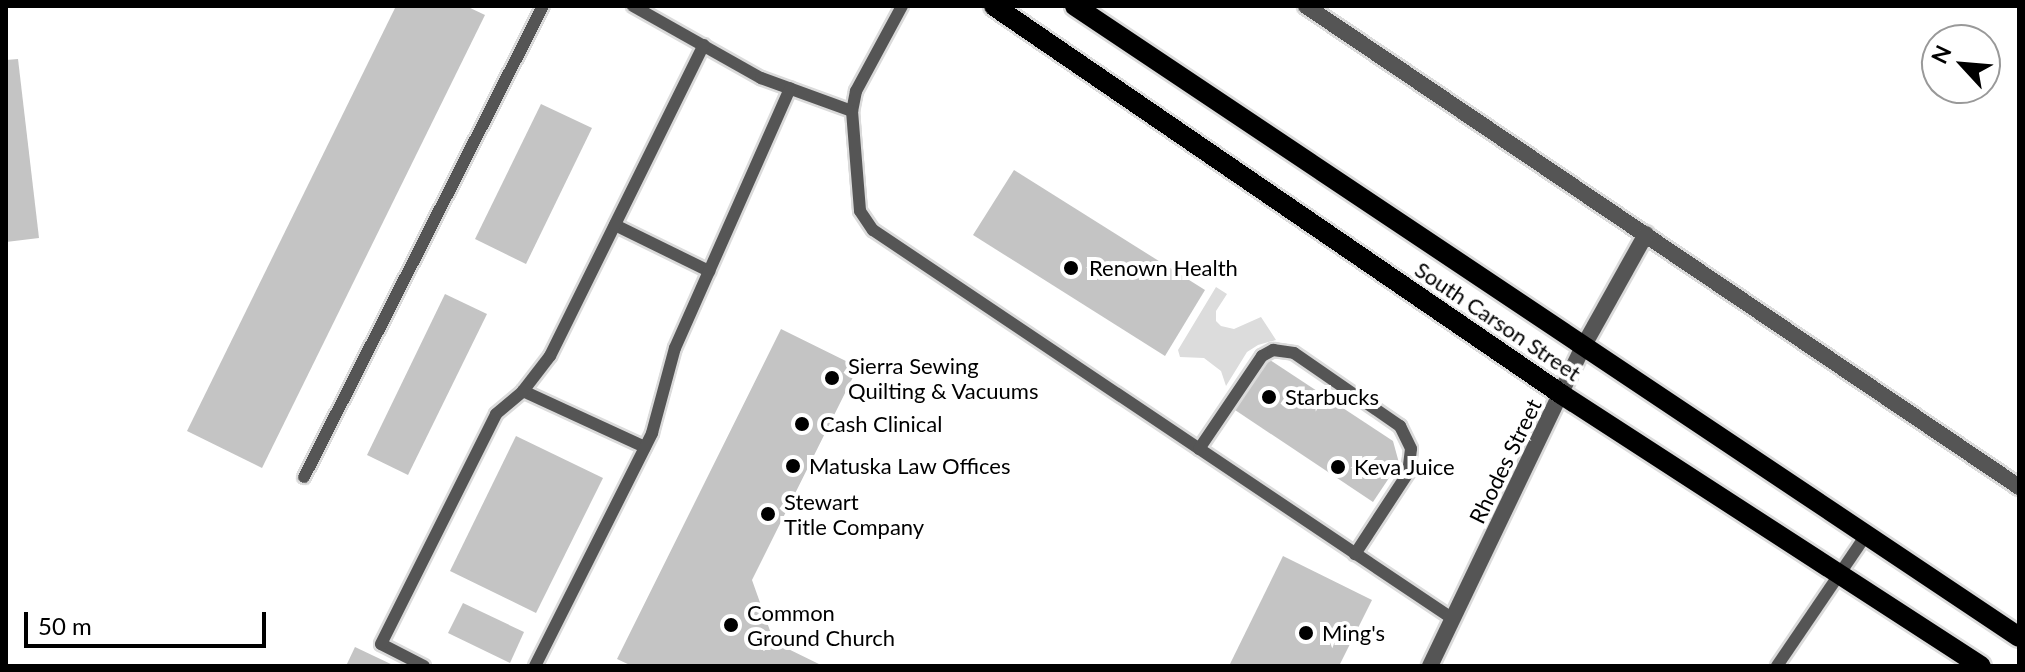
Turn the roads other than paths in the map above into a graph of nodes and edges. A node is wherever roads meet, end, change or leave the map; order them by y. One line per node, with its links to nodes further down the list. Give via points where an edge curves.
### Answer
1 (543, 6): 18 (lane)
2 (633, 6): 7 (lane)
3 (902, 6): 9 (lane, via 861,80)
4 (994, 6): 15 (main road, South Carson Street)
5 (1075, 6): 13 (main road, South Carson Street)
6 (1306, 6): 11 (street)
7 (704, 45): 8 (lane, via 761,78); 10 (lane)
8 (790, 88): 9 (lane); 12 (lane)
9 (852, 111): 17 (lane, via 860,211 873,230)
10 (615, 225): 12 (lane); 14 (lane, via 550,356)
11 (1646, 234): 13 (street, Rhodes Street); 19 (street)
12 (709, 271): 16 (lane, via 675,348)
13 (1584, 345): 15 (street, Rhodes Street); 20 (main road, South Carson Street)
14 (523, 391): 16 (lane); 25 (lane, via 496,414 381,644)
15 (1561, 394): 22 (main road, South Carson Street); 23 (street, Rhodes Street)
16 (645, 447): 26 (lane)
17 (1199, 449): 21 (lane); 21 (lane, via 1262,356 1273,350 1294,353 1400,426 1411,449 1408,473)
18 (304, 477)
19 (2019, 487)
20 (1866, 535): 22 (lane); 24 (main road, South Carson Street)
21 (1355, 554): 23 (lane)
22 (1838, 577): 28 (lane); 29 (main road, South Carson Street)
23 (1453, 619): 27 (street, Rhodes Street)
24 (2019, 637)
25 (424, 666)
26 (535, 666)
27 (1430, 666)
28 (1777, 666)
29 (1981, 666)

